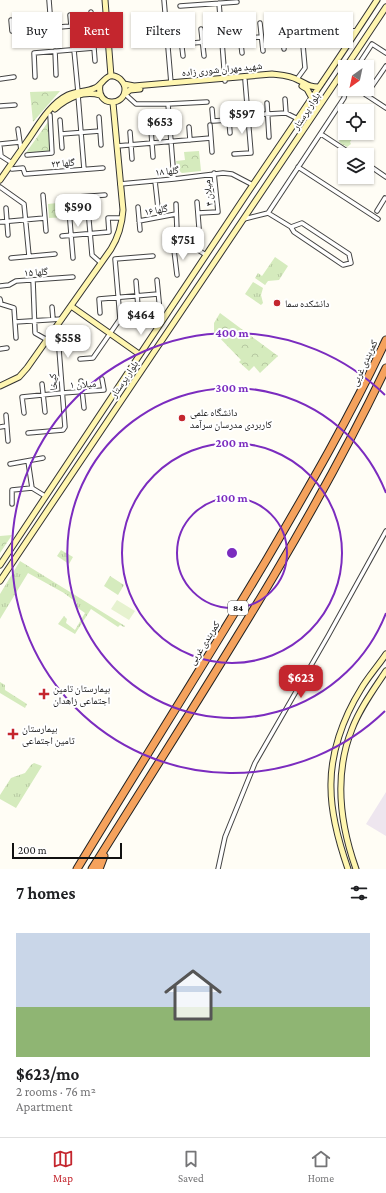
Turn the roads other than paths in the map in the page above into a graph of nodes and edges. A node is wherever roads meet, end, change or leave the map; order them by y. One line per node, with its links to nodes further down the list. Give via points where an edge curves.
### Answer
1 (49, 0): 9 (street)
2 (105, 0): 10 (main road)
3 (164, 0): 49 (street)
4 (377, 0): 16 (main road, بلوار پرستار)
5 (237, 2): 6 (street)
6 (219, 3): 7 (street); 11 (street)
7 (180, 6)
8 (386, 7): 34 (main road, بلوار پرستار)
9 (50, 12)
10 (106, 12)
11 (220, 12)
12 (11, 20): 17 (street)
13 (260, 24): 18 (street)
14 (201, 29): 20 (street)
15 (353, 30): 16 (street)
16 (357, 30): 51 (main road, بلوار پرستار)
17 (12, 31)
18 (261, 37): 19 (street); 29 (street)
19 (256, 38)
20 (202, 42): 21 (street); 33 (street)
21 (195, 43)
22 (109, 48): 39 (main road)
23 (182, 48): 32 (street)
24 (223, 48): 45 (street)
25 (242, 48): 30 (street)
26 (303, 48): 44 (street, via 305,68)
27 (74, 50): 28 (street); 36 (street, via 94,48); 52 (street)
28 (55, 51): 38 (street); 41 (street, via 34,53)
29 (262, 51)
30 (242, 53)
31 (386, 53): 35 (street, via 372,44)
32 (183, 56)
33 (204, 56)
34 (350, 60)
35 (362, 60)
36 (95, 61)
37 (386, 66): 47 (street)
38 (56, 75)
39 (111, 76): 48 (main road); 50 (main road)
40 (14, 77): 43 (street)
41 (35, 77)
42 (338, 78): 133 (main road, بلوار پرستار)
43 (0, 79)
44 (297, 79): 45 (main road, شهید مهران شوری زاده, via 272,74); 51 (main road, شهید مهران شوری زاده, via 309,87)
45 (225, 80): 46 (main road, شهید مهران شوری زاده); 49 (main road, شهید مهران شوری زاده)
46 (245, 80): 57 (main road, شهید مهران شوری زاده, via 288,79 307,90); 71 (street)
47 (374, 83)
48 (124, 84): 49 (main road, شهید مهران شوری زاده); 53 (main road)
49 (171, 84): 53 (main road, شهید مهران شوری زاده, via 135,89)
50 (100, 85): 52 (main road); 54 (main road)
51 (319, 87): 57 (main road, بلوار پرستار)
52 (78, 94): 54 (main road); 70 (main road, via 61,104); 81 (street); 99 (main road, via 63,98 51,108)
53 (125, 94): 60 (main road); 62 (street, via 136,104)
54 (100, 95): 60 (main road)
55 (344, 96): 85 (street)
56 (368, 96): 66 (street)
57 (312, 98): 73 (main road, بلوار پرستار)
58 (285, 99): 68 (street)
59 (207, 102): 62 (street)
60 (113, 103): 95 (main road)
61 (267, 103): 69 (street)
62 (168, 104): 89 (street)
63 (15, 105): 64 (street)
64 (0, 106)
65 (228, 106): 75 (street)
66 (386, 108)
67 (212, 109): 75 (street, via 213,121)
68 (286, 113): 69 (street); 73 (street)
69 (267, 114): 71 (street); 86 (street)
70 (50, 115): 102 (street, via 52,153); 105 (main road)
71 (249, 115): 75 (street); 101 (street, via 251,153)
72 (99, 117): 80 (street)
73 (298, 119): 116 (main road, بلوار پرستار)
74 (60, 120): 83 (street)
75 (229, 120): 84 (street)
76 (210, 125): 87 (street)
77 (189, 127): 88 (street)
78 (18, 129): 90 (street)
79 (151, 130): 91 (street)
80 (100, 131): 81 (street); 93 (street)
81 (81, 132): 83 (street); 108 (street)
82 (130, 132): 94 (street)
83 (61, 134): 97 (street)
84 (230, 134)
85 (321, 134): 98 (street); 106 (street)
86 (269, 137)
87 (211, 138): 88 (street); 100 (street)
88 (190, 140): 89 (street)
89 (171, 141): 91 (street); 112 (street)
90 (20, 142): 92 (street); 99 (street)
91 (152, 143): 94 (street); 103 (street)
92 (0, 144)
93 (101, 145)
94 (131, 145): 95 (street); 104 (street)
95 (117, 146): 115 (main road)
96 (0, 147): 105 (street, via 1,156)
97 (62, 148)
98 (342, 148)
99 (21, 150): 105 (main road)
100 (212, 152)
101 (234, 154)
102 (27, 155)
103 (153, 157)
104 (132, 159)
105 (12, 166): 108 (street, گلها ۲۳, via 24,168 25,174); 113 (main road); 117 (main road)
106 (298, 167): 128 (street); 134 (street)
107 (102, 168): 108 (street, گلها ۲۳)
108 (84, 169)
109 (374, 169): 111 (street)
110 (214, 173): 112 (street, گلها ۱۸); 116 (street, گلها ۱۸, via 232,174); 127 (street, میلان ۴, via 218,212)
111 (386, 177)
112 (174, 179): 114 (street, گلها ۱۸)
113 (0, 180)
114 (155, 181): 115 (street, گلها ۱۸); 130 (street)
115 (120, 184): 132 (main road)
116 (253, 185): 149 (main road, بلوار پرستار)
117 (0, 186): 135 (street, via 24,204)
118 (43, 195): 131 (street)
119 (105, 195): 120 (street)
120 (87, 197): 144 (street); 146 (street, via 65,198)
121 (385, 198): 126 (street)
122 (197, 202): 127 (street)
123 (176, 204): 129 (street)
124 (138, 207): 136 (street)
125 (6, 208): 138 (street)
126 (377, 211)
127 (198, 213): 140 (street)
128 (268, 213): 133 (street); 139 (street)
129 (176, 214): 130 (street, گلها ۱۶); 143 (street)
130 (159, 217): 136 (street, گلها ۱۶)
131 (45, 218): 135 (street); 142 (street)
132 (122, 218): 144 (street, via 108,218 109,232); 154 (main road, via 118,236)
133 (244, 219): 184 (main road, بلوار پرستار)
134 (378, 219)
135 (26, 220): 138 (street); 150 (street)
136 (139, 221): 141 (street)
137 (0, 222): 138 (street)
138 (7, 222): 145 (street)
139 (291, 227): 139 (street, via 294,232 343,265 351,263 349,254 302,223)
140 (199, 228)
141 (140, 230)
142 (46, 231)
143 (177, 231)
144 (90, 234): 146 (street); 154 (street, via 92,255)
145 (8, 235)
146 (71, 235): 147 (street); 153 (street)
147 (62, 236)
148 (55, 254): 150 (street)
149 (206, 255): 155 (street, via 195,248 174,250); 173 (main road, بلوار پرستار)
150 (29, 256): 152 (street)
151 (153, 256): 163 (street, via 115,259)
152 (11, 258)
153 (73, 258)
154 (101, 263): 166 (main road)
155 (177, 274)
156 (73, 277): 157 (street, گلها ۱۵)
157 (33, 280): 160 (street, گلها ۱۵, via 16,281); 171 (street)
158 (157, 280): 161 (street)
159 (136, 281): 162 (street)
160 (0, 286)
161 (158, 294): 162 (street); 173 (street)
162 (137, 295): 163 (street); 170 (street)
163 (118, 297): 167 (street, via 99,299); 174 (street, via 120,319)
164 (0, 299): 172 (street, via 1,304 14,308)
165 (52, 306): 168 (street)
166 (71, 306): 169 (main road); 174 (main road)
167 (100, 313)
168 (54, 319): 169 (street); 171 (street)
169 (62, 319): 176 (main road)
170 (139, 320)
171 (34, 321): 172 (street); 176 (street, کیخا, via 35,333)
172 (15, 322): 175 (street)
173 (161, 322): 180 (main road, بلوار پرستار)
174 (110, 333): 180 (main road); 181 (street, via 93,358)
175 (16, 338)
176 (47, 340): 188 (main road, via 27,368); 190 (street, کیخا, via 59,349)
177 (386, 340): 212 (highway, کمربندی غربی / 84, via 320,470)
178 (7, 348): 179 (street)
179 (0, 349)
180 (139, 354): 183 (main road, بلوار پرستار)
181 (80, 359)
182 (386, 368): 211 (highway, 84, via 336,466 265,590)
183 (129, 370): 184 (main road); 204 (main road, بلوار پرستار)
184 (137, 376): 208 (main road, بلوار پرستار)
185 (102, 379): 189 (street, میلان ۱, via 104,390)
186 (81, 381): 189 (street)
187 (42, 384): 191 (street)
188 (0, 386)
189 (82, 392): 190 (street, میلان ۱); 192 (street)
190 (62, 393): 191 (street, میلان ۱); 198 (street, کیخا, via 64,429)
191 (43, 394): 193 (street); 194 (street, میلان ۱, via 22,397)
192 (84, 408)
193 (45, 412)
194 (24, 413)
195 (6, 415): 196 (street)
196 (6, 426): 197 (street); 199 (street)
197 (0, 427)
198 (28, 433)
199 (8, 442)
200 (43, 458): 201 (street)
201 (28, 460): 202 (street); 203 (street)
202 (10, 464)
203 (32, 488): 204 (street); 205 (street, via 12,490)
204 (45, 496): 207 (main road, بلوار پرستار)
205 (12, 504)
206 (386, 530): 215 (street, via 255,763 225,837)
207 (0, 565)
208 (0, 581)
209 (386, 654): 216 (main road, via 352,704 340,735 333,764 333,814)
210 (386, 671): 217 (main road, via 352,728 344,757 342,818)
211 (109, 841): 213 (highway, 84); 214 (highway)
212 (77, 869)
213 (92, 869)
214 (99, 869)
215 (218, 869)
216 (348, 869)
217 (356, 869)

